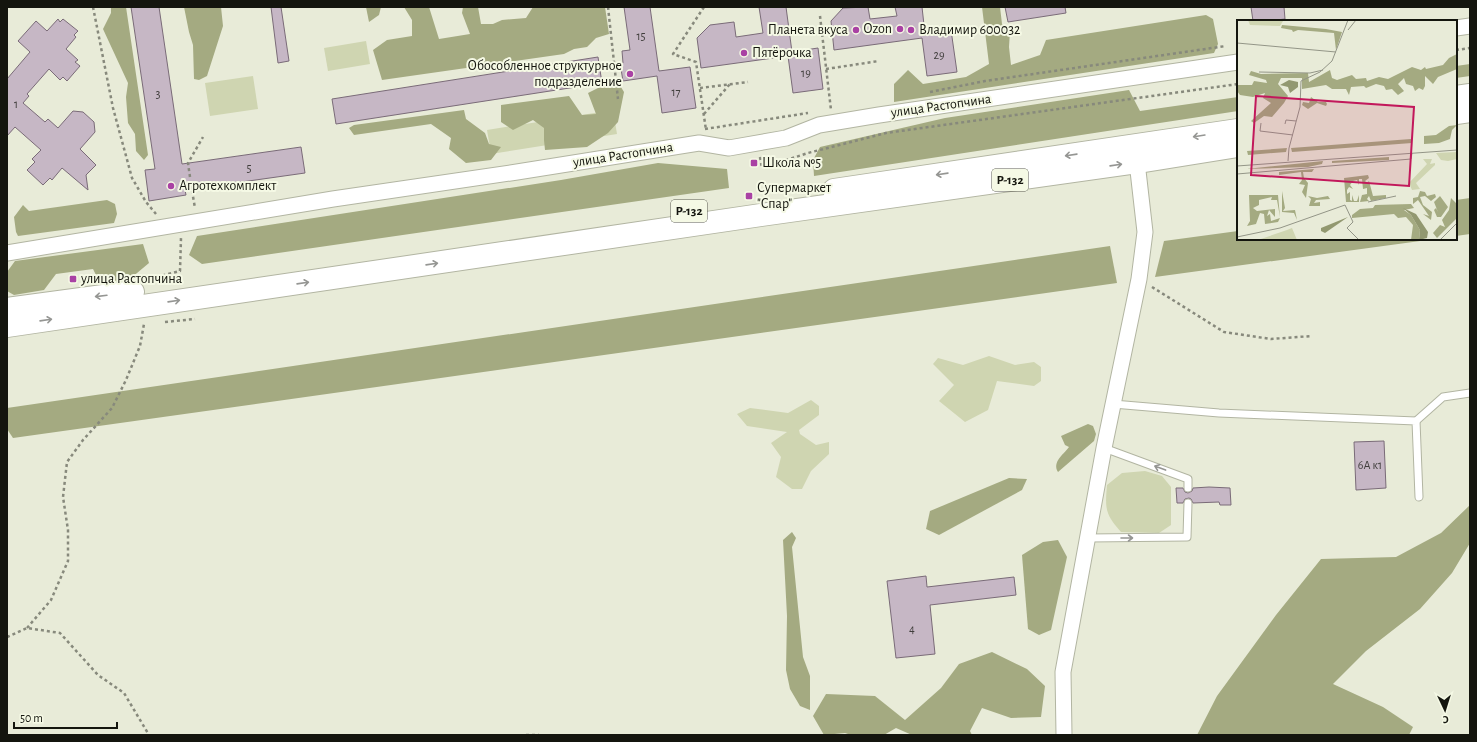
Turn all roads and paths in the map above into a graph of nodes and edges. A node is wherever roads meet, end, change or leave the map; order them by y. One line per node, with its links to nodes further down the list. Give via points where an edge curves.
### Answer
1 (93, 7): 38 (path, via 113,108 132,178 146,202)
2 (608, 7): 20 (path)
3 (704, 7): 16 (path, via 673,54 696,62)
4 (820, 16): 12 (path)
5 (1470, 26): 6 (street)
6 (1457, 28)
7 (1226, 46): 17 (path, via 985,81)
8 (1470, 48): 9 (path)
9 (1457, 50)
10 (879, 61): 12 (path)
11 (1237, 62): 26 (street, улица Растопчина)
12 (826, 69): 26 (path)
13 (748, 82): 14 (path)
14 (730, 84): 16 (path); 25 (path)
15 (1237, 84): 34 (path, via 886,133)
16 (700, 88): 25 (path)
17 (923, 93)
18 (1470, 95): 19 (highway)
19 (1457, 97)
20 (618, 99)
21 (839, 108): 26 (path)
22 (1470, 111): 24 (highway)
23 (816, 112): 27 (path)
24 (1457, 113)
25 (704, 114): 27 (path)
26 (829, 114): 31 (street, улица Растопчина, via 819,125 786,138 729,148)
27 (706, 129): 28 (path); 31 (path)
28 (698, 130)
29 (1237, 130): 42 (highway, Р-132, one-way to 42)
30 (203, 137): 35 (path, via 188,163)
31 (708, 144): 37 (street, улица Растопчина, via 699,143)
32 (1237, 146): 33 (highway, Р-132)
33 (1137, 162): 41 (street, via 1145,232); 46 (highway, Р-132, one-way to 33)
34 (762, 168)
35 (190, 177)
36 (191, 185): 37 (path)
37 (190, 223): 38 (street, улица Растопчина); 40 (path, via 181,236 180,271)
38 (167, 227): 39 (street, улица Растопчина)
39 (7, 252)
40 (142, 280)
41 (1139, 280): 47 (path, via 1224,332 1271,339); 49 (street)
42 (7, 310)
43 (195, 319): 44 (path)
44 (158, 323)
45 (151, 324): 56 (path, via 144,324 140,346 112,408 67,462 63,497 68,530 68,561 51,600)
46 (7, 326)
47 (1312, 336)
48 (1470, 393): 50 (lane, via 1443,397)
49 (1113, 404): 50 (lane, via 1219,413); 51 (street)
50 (1416, 421): 53 (lane)
51 (1104, 448): 52 (lane, one-way to 51, via 1188,479); 55 (street)
52 (1188, 488)
53 (1419, 497)
54 (1188, 503): 55 (lane, one-way to 54, via 1188,537)
55 (1088, 538): 61 (street, via 1063,672)
56 (27, 628): 57 (path); 58 (path, via 60,633 98,674 124,693)
57 (7, 637)
58 (148, 735)
59 (526, 735): 60 (path)
60 (539, 735)
61 (1064, 735)

